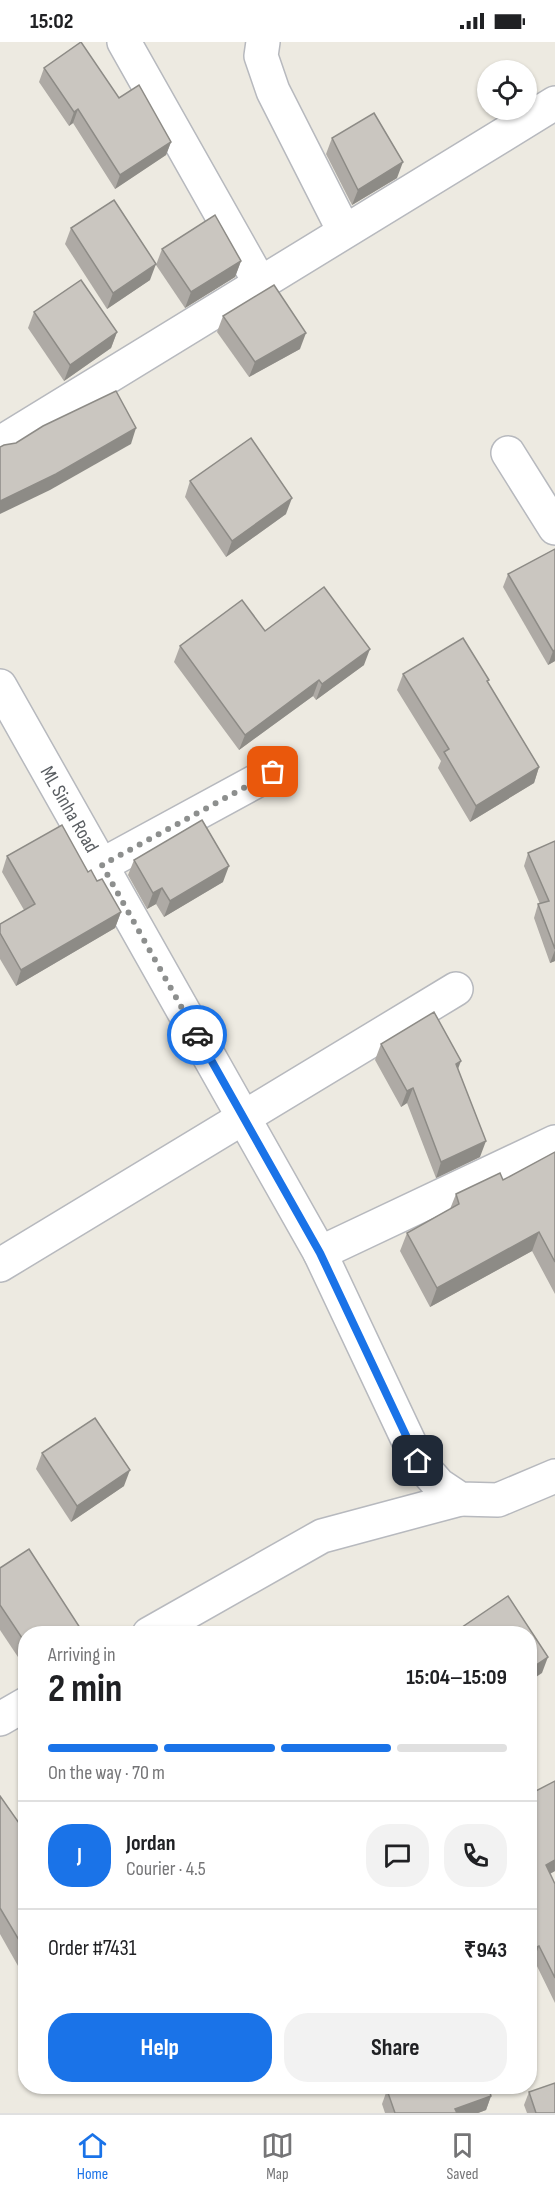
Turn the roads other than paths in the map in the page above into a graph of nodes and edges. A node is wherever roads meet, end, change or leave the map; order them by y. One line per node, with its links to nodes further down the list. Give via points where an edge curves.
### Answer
1 (124, 42): 5 (street)
2 (263, 42): 4 (street, via 261,56 273,91)
3 (555, 103): 4 (street)
4 (344, 231): 5 (street)
5 (260, 283): 6 (street)
6 (0, 443)
7 (508, 453): 8 (street)
8 (555, 528)
9 (0, 686): 11 (street, ML Sinha Road)
10 (273, 772): 11 (street)
11 (102, 865): 13 (street, ML Sinha Road)
12 (456, 989): 13 (street)
13 (243, 1117): 15 (street, ML Sinha Road); 16 (street)
14 (555, 1142): 15 (street)
15 (320, 1253): 18 (street, ML Sinha Road, via 418,1461 439,1485)
16 (0, 1265)
17 (555, 1476): 18 (street, via 498,1500)
18 (460, 1499): 19 (street, via 322,1536)
19 (163, 1626)
20 (18, 1709): 21 (street)
21 (0, 1719)

